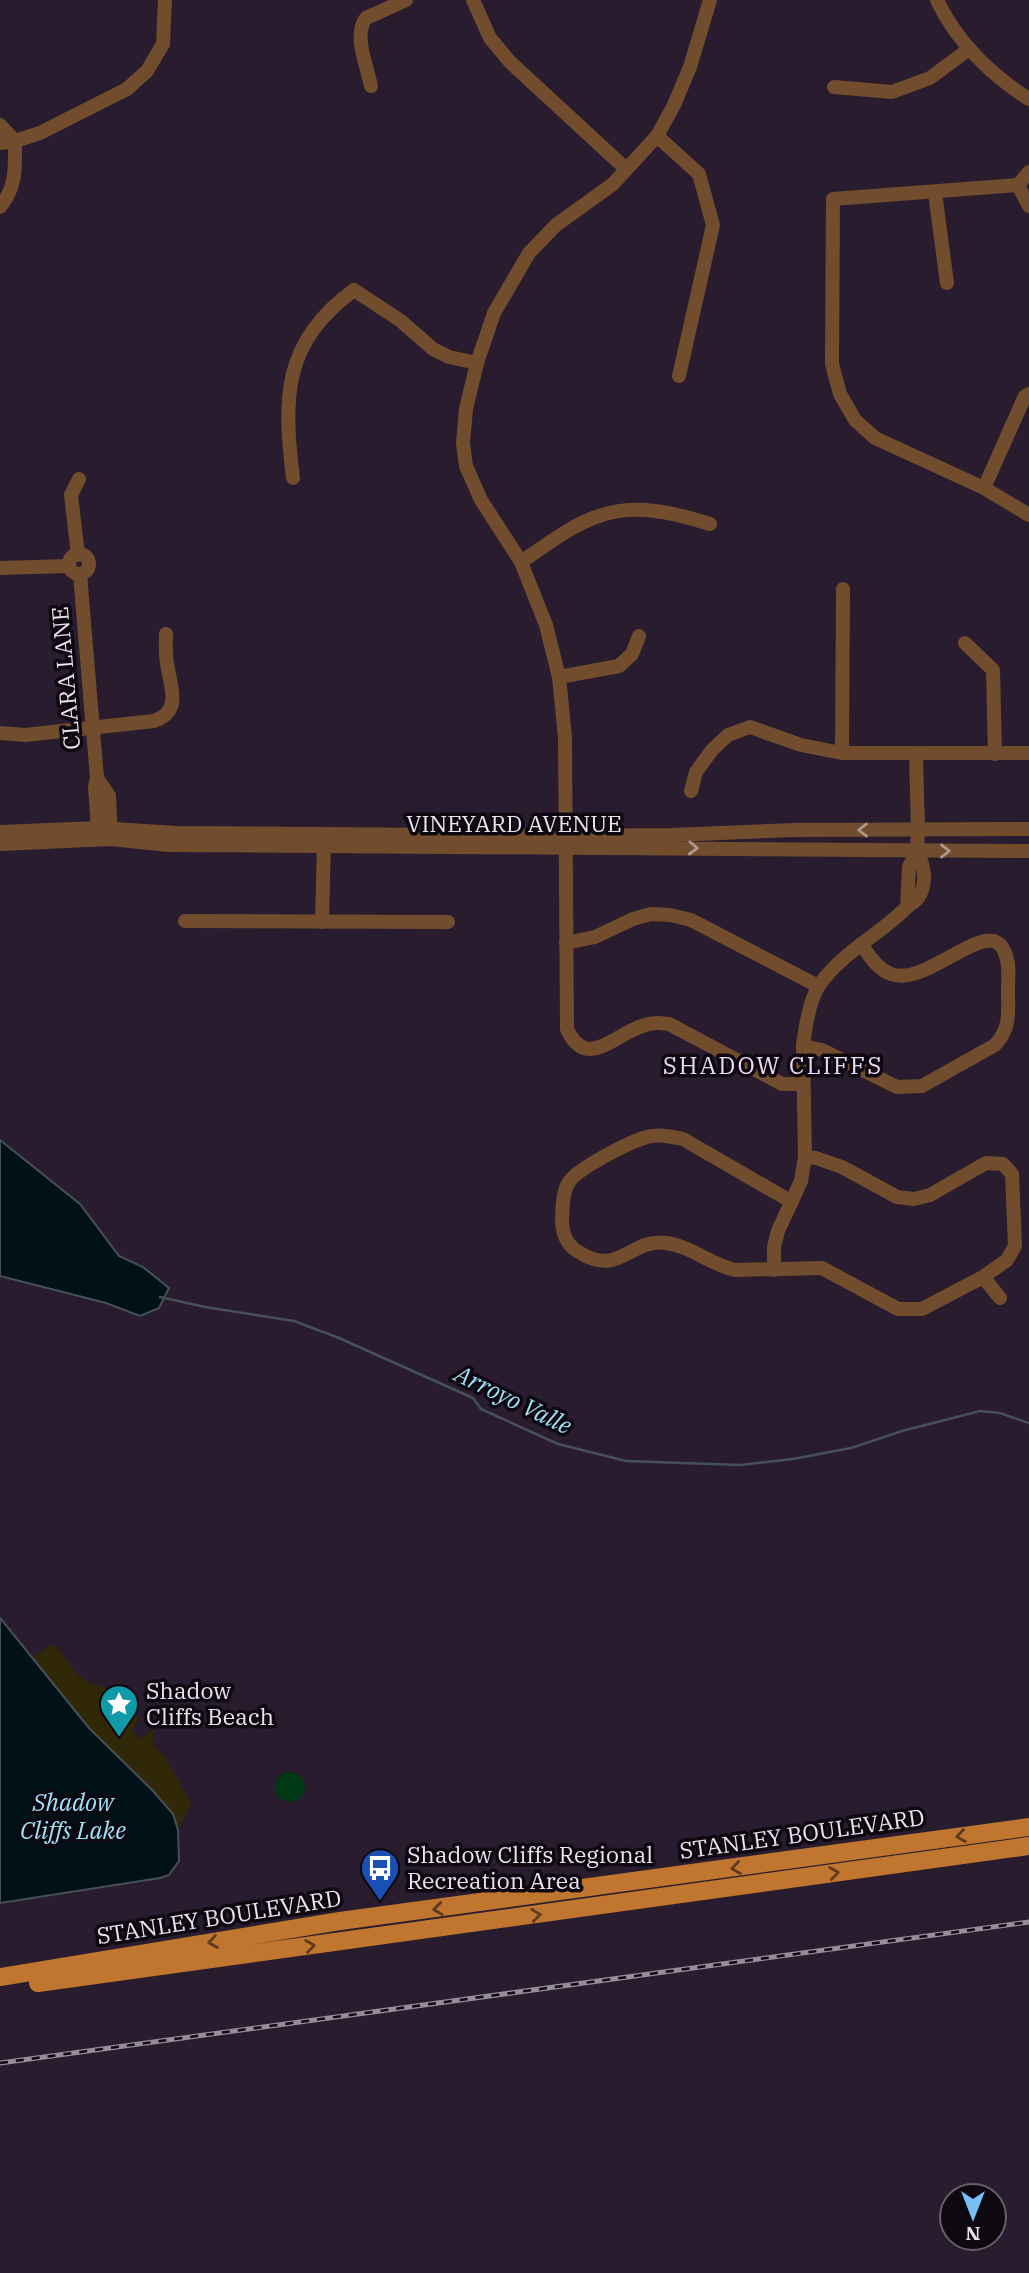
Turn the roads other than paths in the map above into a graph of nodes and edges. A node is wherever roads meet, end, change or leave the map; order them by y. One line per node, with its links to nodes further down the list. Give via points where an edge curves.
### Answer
1 (165, 0): 12 (street, via 163,44 147,71 127,89 40,133)
2 (406, 0): 7 (street, via 362,23)
3 (473, 0): 13 (street, via 491,37 510,62)
4 (710, 0): 11 (street, via 690,66)
5 (937, 0): 6 (street)
6 (969, 49): 8 (street, via 930,78 892,92); 9 (street)
7 (372, 86)
8 (834, 87)
9 (1029, 99)
10 (0, 125): 12 (street)
11 (657, 136): 13 (street); 21 (street, via 699,174 713,225)
12 (7, 142): 18 (street, via 15,165 10,194)
13 (626, 169): 20 (street, via 529,253 494,313)
14 (1029, 172): 15 (street)
15 (1018, 185): 16 (street); 17 (street)
16 (935, 193): 19 (street); 27 (street, via 833,200 832,364 840,394 855,419 875,438)
17 (1029, 206)
18 (0, 207)
19 (947, 283)
20 (477, 363): 23 (street, via 433,349 354,290 316,323 303,345 292,375); 30 (street, via 466,409 466,466 481,500)
21 (678, 376)
22 (1029, 394): 27 (street)
23 (289, 445): 24 (street); 25 (street)
24 (272, 446)
25 (293, 478)
26 (79, 479): 31 (street, CLARA LANE, via 71,495)
27 (984, 488): 28 (street)
28 (1029, 515)
29 (710, 524): 30 (street, via 628,509 599,516)
30 (520, 562): 37 (street, via 546,625)
31 (75, 565): 32 (street); 38 (street, CLARA LANE)
32 (0, 568)
33 (843, 589): 40 (street)
34 (166, 634): 38 (street, via 173,700 169,713 154,721)
35 (639, 636): 37 (street, via 632,654 619,666)
36 (965, 643): 43 (street, via 993,670)
37 (559, 677): 50 (street, via 565,737)
38 (93, 728): 39 (street); 48 (street, CLARA LANE, via 94,787)
39 (0, 733)
40 (842, 752): 42 (street); 44 (street, via 801,745 750,727 728,735 712,750 696,772)
41 (1029, 753): 43 (street)
42 (916, 754): 43 (street); 46 (street)
43 (995, 754)
44 (691, 792)
45 (1029, 829): 46 (street, VINEYARD AVENUE)
46 (918, 830): 50 (street, VINEYARD AVENUE, one-way to 50, via 795,830); 52 (street)
47 (0, 832): 48 (street, VINEYARD AVENUE)
48 (107, 832): 49 (street, VINEYARD AVENUE, via 169,845); 51 (street, VINEYARD AVENUE)
49 (324, 841): 50 (street, VINEYARD AVENUE); 55 (street)
50 (565, 842): 52 (street, VINEYARD AVENUE, one-way to 52); 57 (street)
51 (0, 844)
52 (917, 851): 53 (street, VINEYARD AVENUE, one-way to 53); 58 (street, via 909,867 908,907)
53 (1029, 851)
54 (185, 921): 55 (street)
55 (322, 922): 56 (street)
56 (448, 922)
57 (566, 943): 59 (street, via 595,937 651,914 670,915 691,920); 61 (street, via 567,1029 581,1048 594,1050 652,1023 669,1024 755,1072 782,1084)
58 (862, 944): 59 (street, via 837,963); 60 (street, via 875,964 891,974 908,976 925,972 982,940 996,941 1007,960 1009,1026 995,1045 922,1086 909,1088)
59 (818, 986): 60 (street)
60 (803, 1046): 61 (street)
61 (803, 1084): 62 (street)
62 (805, 1157): 63 (street); 65 (street, via 842,1167 897,1197 914,1199 930,1195 986,1163 1003,1164 1012,1174 1015,1246 1007,1260)
63 (792, 1202): 64 (street, via 778,1231); 64 (street, via 683,1139 667,1135 651,1136 619,1149 570,1180 564,1193 562,1231 568,1244 604,1262 648,1244 666,1242 723,1268)
64 (774, 1270): 65 (street, via 822,1268 898,1309 922,1309)
65 (983, 1277): 66 (street)
66 (1000, 1298)
67 (1029, 1827): 69 (main road, STANLEY BOULEVARD, one-way to 69)
68 (1029, 1846): 70 (main road, STANLEY BOULEVARD, one-way to 68)
69 (483, 1903): 70 (main road); 71 (main road, STANLEY BOULEVARD, one-way to 71, via 340,1921)
70 (486, 1922): 72 (main road, STANLEY BOULEVARD, one-way to 70)
71 (0, 1976)
72 (0, 1988)

